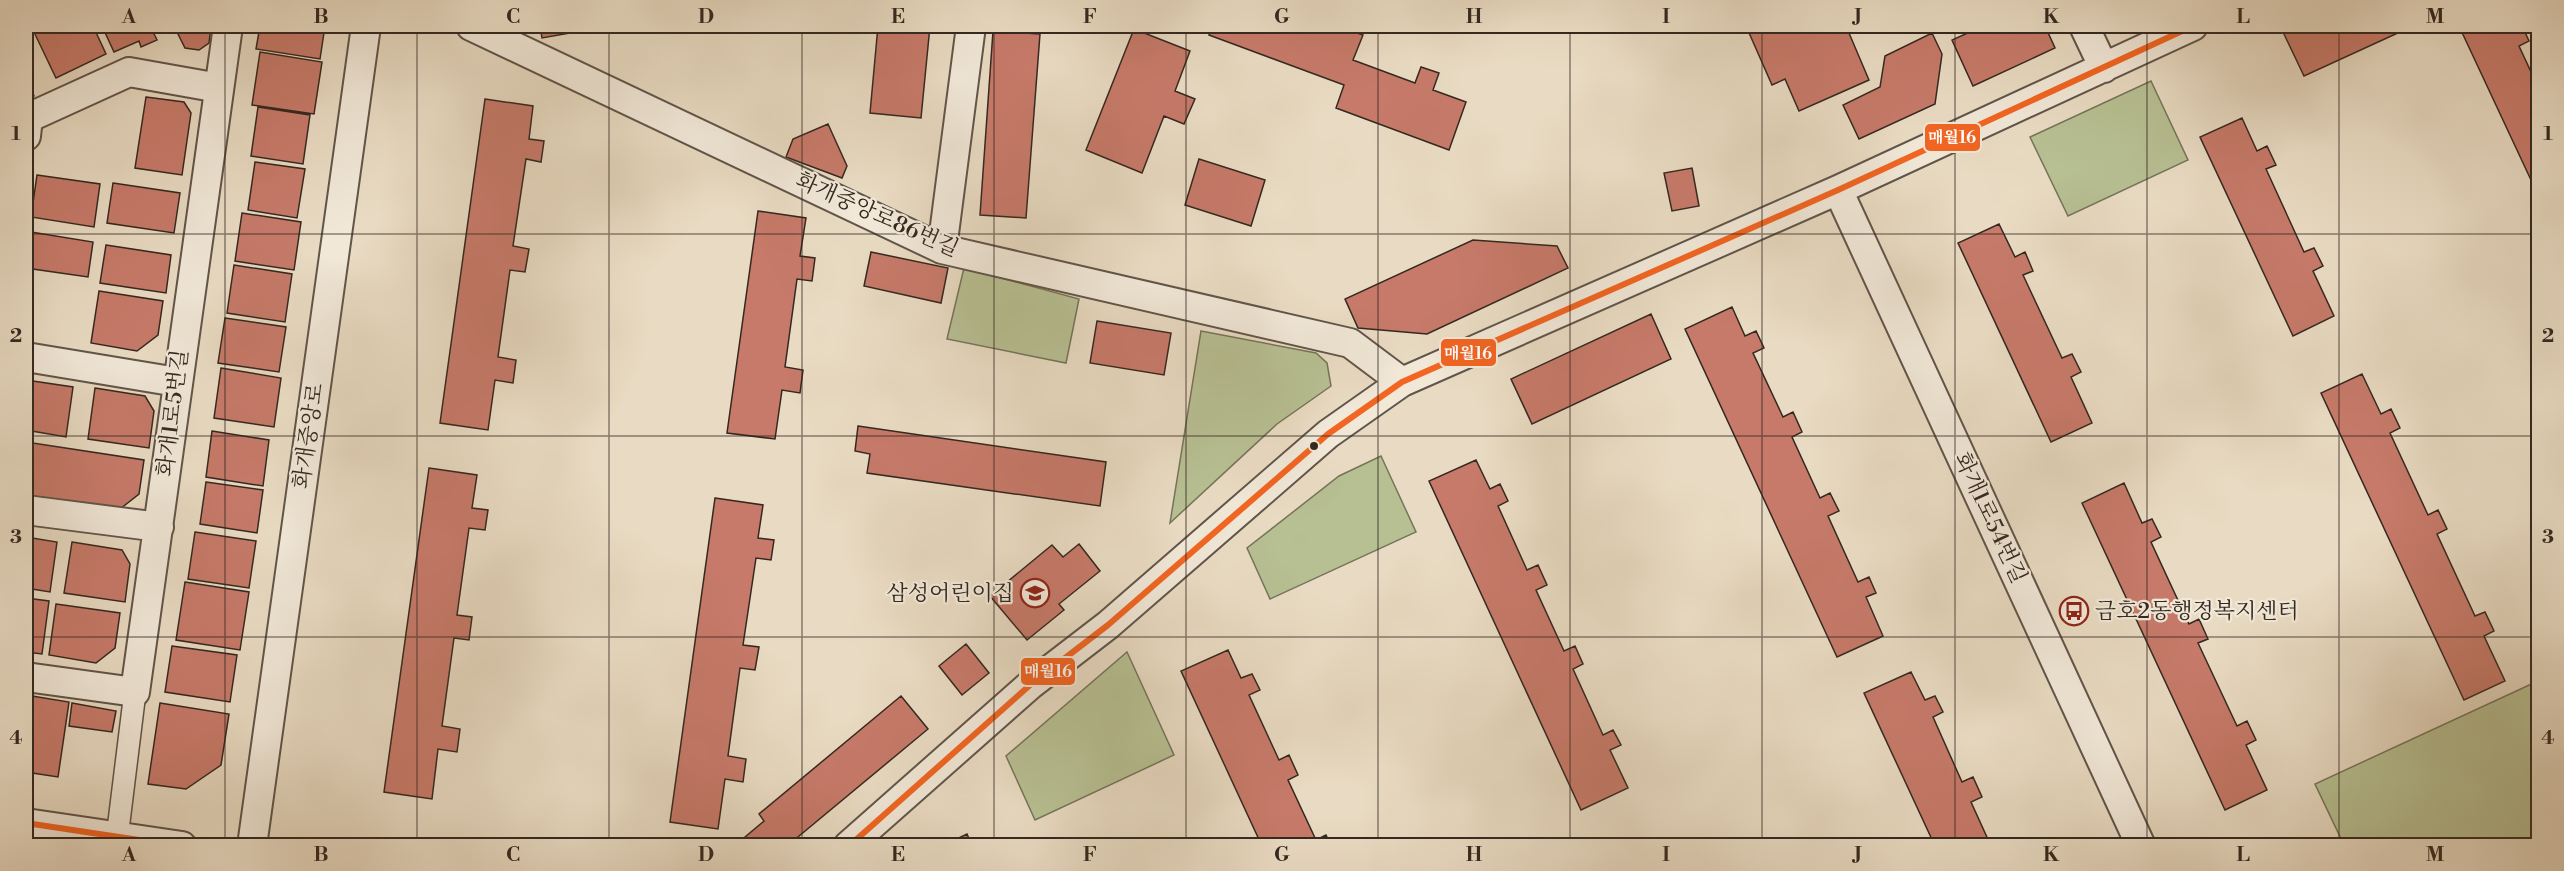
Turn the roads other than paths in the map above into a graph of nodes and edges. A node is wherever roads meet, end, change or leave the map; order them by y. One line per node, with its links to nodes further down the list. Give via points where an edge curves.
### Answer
1 (228, 26): 8 (street, 화개1로5번길)
2 (366, 26): 22 (street, 화개중앙로)
3 (471, 26): 11 (street, 화개중앙로86번길)
4 (971, 26): 11 (street)
5 (2084, 26): 7 (street)
6 (2193, 26): 7 (street)
7 (2104, 68): 10 (street)
8 (219, 88): 9 (street, via 129,72 28,118); 13 (street, 화개1로5번길)
9 (26, 136)
10 (1838, 190): 14 (street); 24 (street, 화개1로54번길)
11 (942, 249): 14 (street, 화개중앙로86번길, via 1350,343)
12 (26, 357): 13 (street)
13 (177, 382): 16 (street, 화개1로5번길)
14 (1402, 382): 23 (street, via 1328,434 1108,625 1030,685)
15 (26, 510): 16 (street)
16 (159, 527): 18 (street, 화개1로5번길)
17 (26, 677): 18 (street)
18 (135, 692): 20 (street)
19 (26, 823): 20 (street)
20 (117, 841): 21 (street)
21 (182, 846)
22 (252, 846)
23 (848, 846)
24 (2141, 846)

